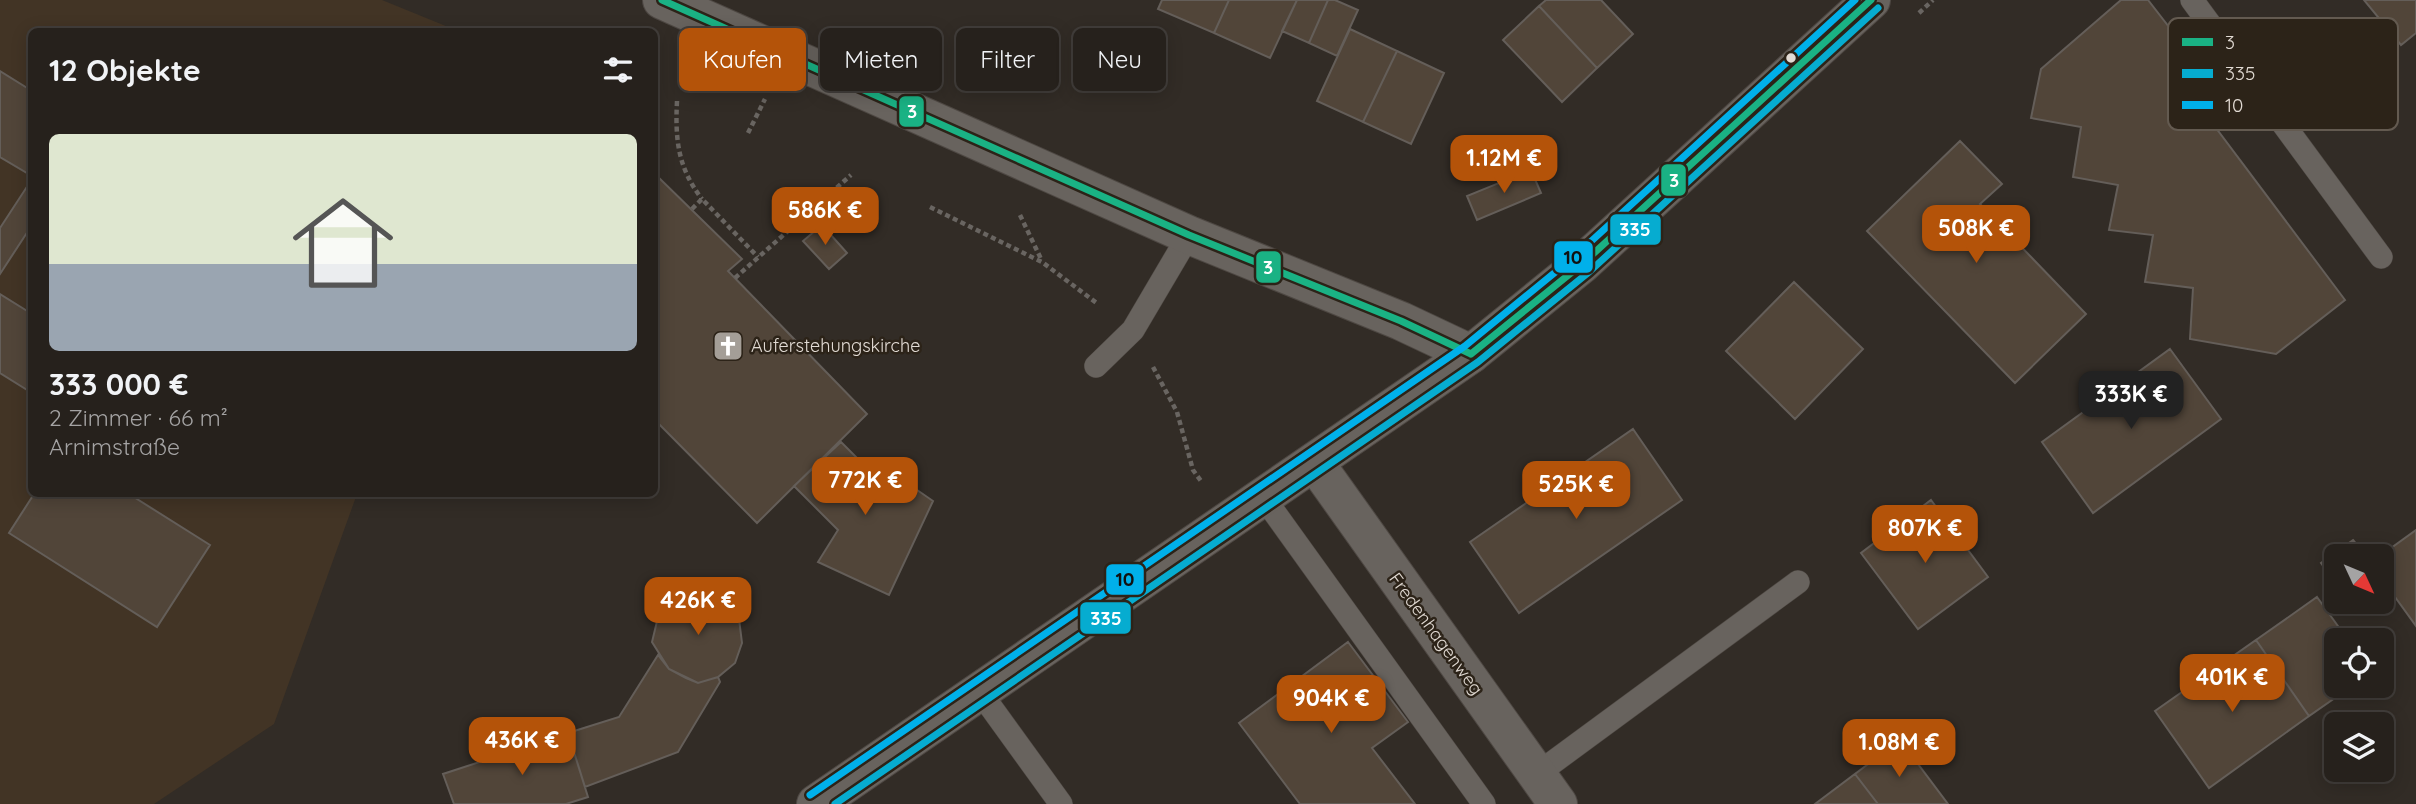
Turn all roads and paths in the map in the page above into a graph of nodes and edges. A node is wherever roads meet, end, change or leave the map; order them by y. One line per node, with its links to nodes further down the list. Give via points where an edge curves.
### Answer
1 (662, 0): 4 (main road)
2 (1871, 0): 19 (main road, via 1582,264)
3 (2192, 0): 5 (lane)
4 (703, 8): 14 (main road)
5 (2205, 18)
6 (677, 101): 9 (path, via 681,164)
7 (2288, 130): 16 (lane)
8 (851, 175): 12 (path)
9 (702, 199): 11 (path); 15 (path)
10 (930, 207): 18 (path, via 1042,262)
11 (692, 209)
12 (801, 220): 13 (path); 15 (path)
13 (813, 233)
14 (1189, 235): 18 (lane); 19 (main road)
15 (758, 257): 17 (path)
16 (2381, 257)
17 (735, 278)
18 (1133, 330): 20 (lane); 23 (path, via 1177,412 1193,470)
19 (1471, 354): 21 (main road)
20 (1096, 366)
21 (1315, 463): 22 (main road); 26 (main road, Fredenhagenweg)
22 (1264, 498): 23 (main road); 29 (lane)
23 (1230, 521): 25 (main road)
24 (1798, 582): 26 (lane)
25 (981, 692): 27 (main road); 28 (lane)
26 (1548, 789)
27 (816, 804)
28 (1061, 804)
29 (1483, 804)

